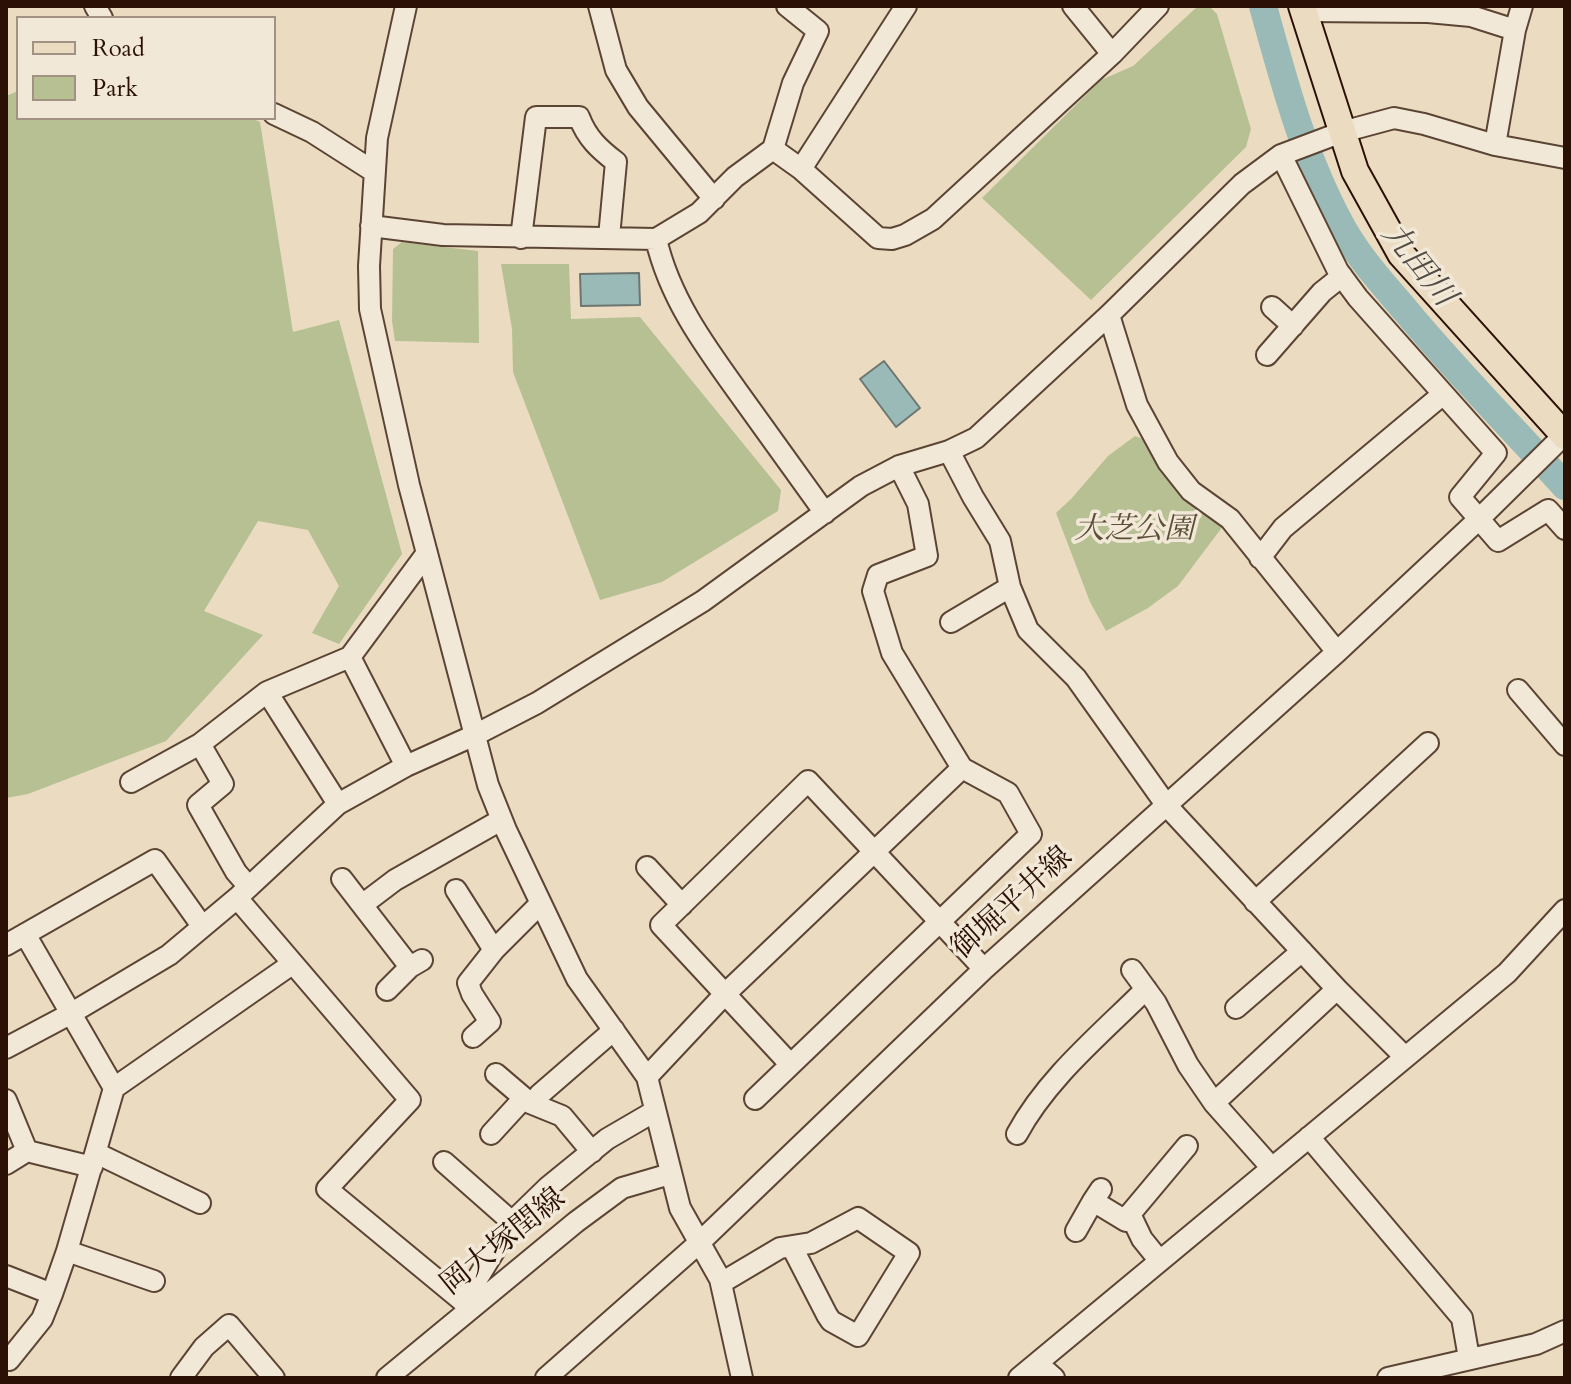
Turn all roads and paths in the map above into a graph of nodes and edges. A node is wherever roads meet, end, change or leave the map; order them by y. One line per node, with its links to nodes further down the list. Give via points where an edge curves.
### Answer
1 (406, 6): 19 (street)
2 (599, 6): 20 (street, via 616,70 638,107)
3 (787, 6): 15 (street, via 818,31 793,83)
4 (906, 6): 18 (street)
5 (1073, 6): 11 (street)
6 (1158, 6): 11 (street)
7 (1522, 6): 10 (street)
8 (1303, 8): 9 (street); 13 (main road)
9 (1450, 10): 10 (street)
10 (1515, 30): 14 (street)
11 (1112, 54): 18 (street, via 933,219 905,235 878,238)
12 (276, 115): 19 (street)
13 (1333, 135): 14 (street, via 1404,118); 16 (street); 31 (main road, via 1401,254)
14 (1495, 145): 17 (street)
15 (773, 149): 18 (street); 20 (street)
16 (1283, 154): 25 (street); 27 (street, via 1242,184)
17 (1565, 158)
18 (801, 169)
19 (373, 171): 21 (street)
20 (714, 199): 24 (street)
21 (371, 226): 23 (street); 37 (street, via 370,309)
22 (609, 237): 23 (street); 23 (street, via 616,162 594,145 579,117 536,117); 24 (street)
23 (521, 238)
24 (656, 239): 34 (street, via 678,301 701,341)
25 (1342, 276): 28 (street); 30 (street)
26 (1272, 307): 28 (street)
27 (1109, 315): 32 (street, via 990,428); 38 (street, via 1137,405 1168,462 1191,491 1230,519)
28 (1293, 326): 29 (street)
29 (1267, 355)
30 (1442, 395): 35 (street, via 1496,453 1460,497); 38 (street, via 1283,528)
31 (1559, 441): 35 (street, 御堀平井線)
32 (949, 451): 33 (street); 39 (street, via 1000,541)
33 (899, 466): 34 (street); 50 (street, via 918,504 927,556 878,575 873,591 892,653)
34 (825, 513): 45 (street, via 703,601)
35 (1478, 520): 36 (street, via 1498,541 1548,510); 41 (street, 御堀平井線)
36 (1565, 529)
37 (427, 553): 42 (street); 45 (street)
38 (1260, 558): 41 (street)
39 (1010, 587): 40 (street); 53 (street, via 1028,630 1076,678)
40 (951, 622)
41 (1337, 652): 53 (street, 御堀平井線)
42 (350, 657): 44 (street); 49 (street)
43 (1518, 690): 48 (street)
44 (267, 692): 47 (street); 52 (street)
45 (475, 735): 49 (street); 54 (street)
46 (1428, 743): 60 (street)
47 (200, 744): 51 (street); 59 (street, via 223,784 198,805)
48 (1565, 745)
49 (406, 766): 52 (street)
50 (962, 768): 55 (street); 65 (street, via 1008,793 1031,834)
51 (131, 782)
52 (338, 804): 59 (street)
53 (1167, 806): 60 (street); 72 (street, 御堀平井線)
54 (501, 820): 61 (street); 62 (street, via 395,880)
55 (874, 853): 63 (street, via 808,781); 65 (street); 77 (street)
56 (647, 867): 63 (street)
57 (342, 879): 62 (street)
58 (456, 890): 69 (street)
59 (243, 893): 66 (street); 71 (street)
60 (1255, 902): 70 (street)
61 (540, 904): 69 (street); 80 (street, via 577,979)
62 (362, 905): 76 (street, via 416,963)
63 (682, 905): 77 (street, via 661,925)
64 (1564, 912): 83 (street, via 1507,973)
65 (938, 921): 72 (street); 84 (street)
66 (202, 926): 67 (street, via 155,860); 79 (street, via 169,955)
67 (25, 934): 68 (street); 79 (street)
68 (6, 945)
69 (494, 950): 81 (street, via 468,983 490,1022)
70 (1302, 951): 75 (street); 78 (street)
71 (292, 964): 87 (street); 116 (street, via 410,1100 327,1189)
72 (984, 969): 108 (street, 御堀平井線)
73 (1132, 970): 74 (street)
74 (1146, 989): 91 (street); 94 (street, via 1054,1081)
75 (1337, 989): 83 (street); 91 (street)
76 (387, 990)
77 (724, 995): 84 (street); 86 (street)
78 (1236, 1008)
79 (70, 1014): 82 (street); 87 (street)
80 (614, 1030): 86 (street); 88 (street)
81 (473, 1037)
82 (6, 1048)
83 (1405, 1057): 95 (street)
84 (790, 1064): 89 (street)
85 (496, 1074): 88 (street)
86 (647, 1077): 92 (street)
87 (114, 1088): 99 (street)
88 (532, 1096): 93 (street); 98 (street, via 562,1116)
89 (755, 1099)
90 (6, 1100): 97 (street)
91 (1214, 1103): 102 (street)
92 (655, 1111): 98 (street); 103 (street)
93 (491, 1134)
94 (1017, 1134)
95 (1309, 1137): 102 (street); 118 (street, via 1462,1318)
96 (1187, 1146): 105 (street, via 1130,1214)
97 (27, 1151): 99 (street); 101 (street)
98 (592, 1152): 106 (street)
99 (94, 1160): 104 (street); 110 (street)
100 (444, 1162): 106 (street)
101 (6, 1164)
102 (1271, 1167): 111 (street)
103 (670, 1174): 108 (street); 116 (street, 岡大塚閏線, via 622,1188)
104 (200, 1203)
105 (1132, 1219): 107 (street, via 1126,1221 1097,1195); 111 (street)
106 (512, 1222): 116 (street)
107 (1076, 1231)
108 (699, 1243): 114 (street); 125 (street, 御堀平井線)
109 (792, 1247): 109 (street, via 858,1218 909,1253 858,1336 831,1321); 114 (street, via 780,1248)
110 (67, 1251): 113 (street); 115 (street)
111 (1159, 1260): 120 (street)
112 (6, 1276): 115 (street)
113 (154, 1281)
114 (721, 1283): 126 (street)
115 (52, 1294): 119 (street, via 42,1319)
116 (467, 1305): 124 (street, 岡大塚閏線)
117 (1565, 1331): 118 (street, via 1536,1344)
118 (1469, 1358): 121 (street)
119 (9, 1360)
120 (1037, 1363): 127 (street); 128 (street)
121 (1441, 1372): 129 (street)
122 (181, 1378): 123 (street, via 229,1325)
123 (274, 1378)
124 (387, 1378)
125 (546, 1378)
126 (742, 1378)
127 (1019, 1378)
128 (1054, 1378)
129 (1388, 1378)

